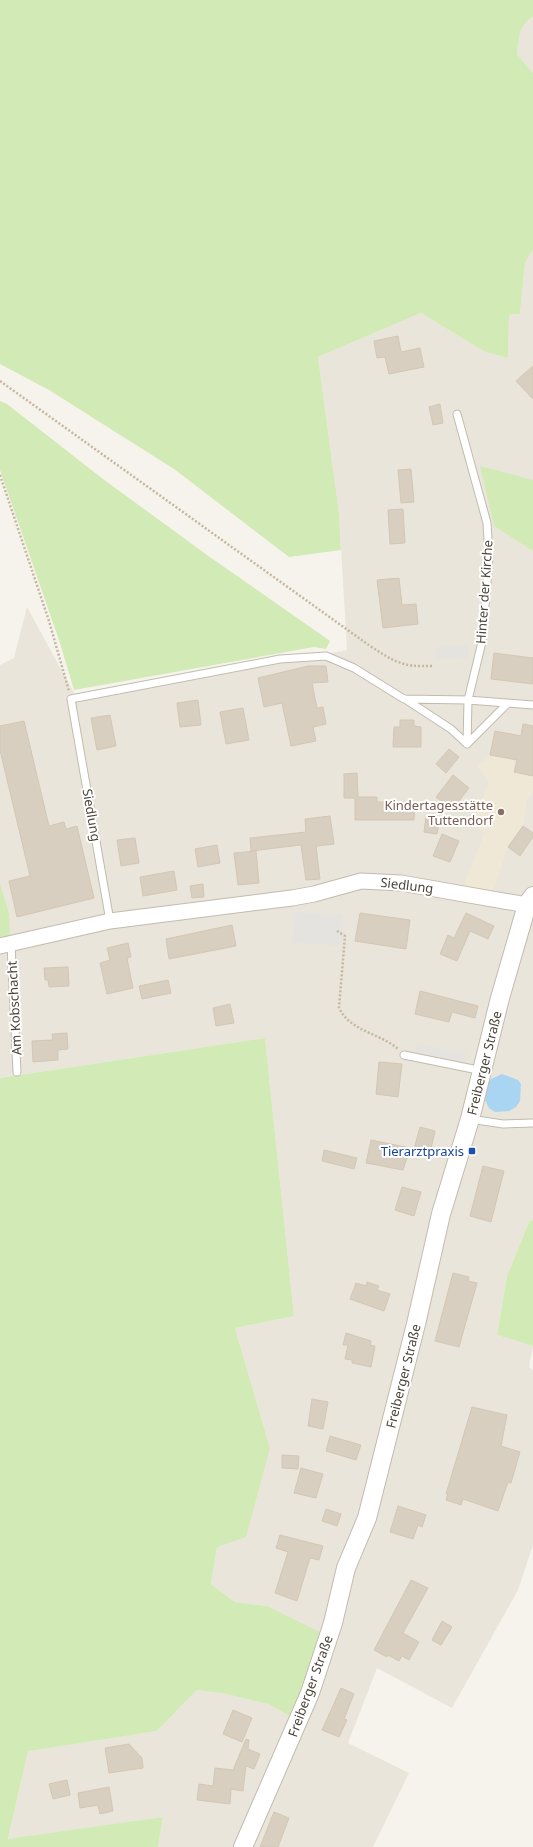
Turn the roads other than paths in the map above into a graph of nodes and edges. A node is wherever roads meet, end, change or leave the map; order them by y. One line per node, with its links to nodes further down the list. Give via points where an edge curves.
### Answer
1 (457, 414): 3 (lane, Hinter der Kirche, via 487,523 489,557 482,642)
2 (404, 699): 3 (lane); 6 (lane, via 451,728); 8 (lane, Siedlung, via 354,668 326,656 280,659 71,699)
3 (468, 700): 4 (lane); 6 (lane)
4 (507, 704): 5 (lane); 6 (lane)
5 (533, 706)
6 (467, 744)
7 (531, 901): 8 (street, Siedlung, via 401,883 361,881 292,898); 11 (street, Freiberger Straße, via 500,998)
8 (110, 921): 9 (street)
9 (5, 945): 12 (lane, Am Kobschacht)
10 (404, 1055): 11 (lane)
11 (483, 1071): 13 (street, Freiberger Straße)
12 (17, 1072)
13 (470, 1119): 14 (lane, via 504,1124); 15 (street, Freiberger Straße, via 441,1214 367,1518 346,1568 333,1623 310,1693)
14 (533, 1123)
15 (243, 1847)

